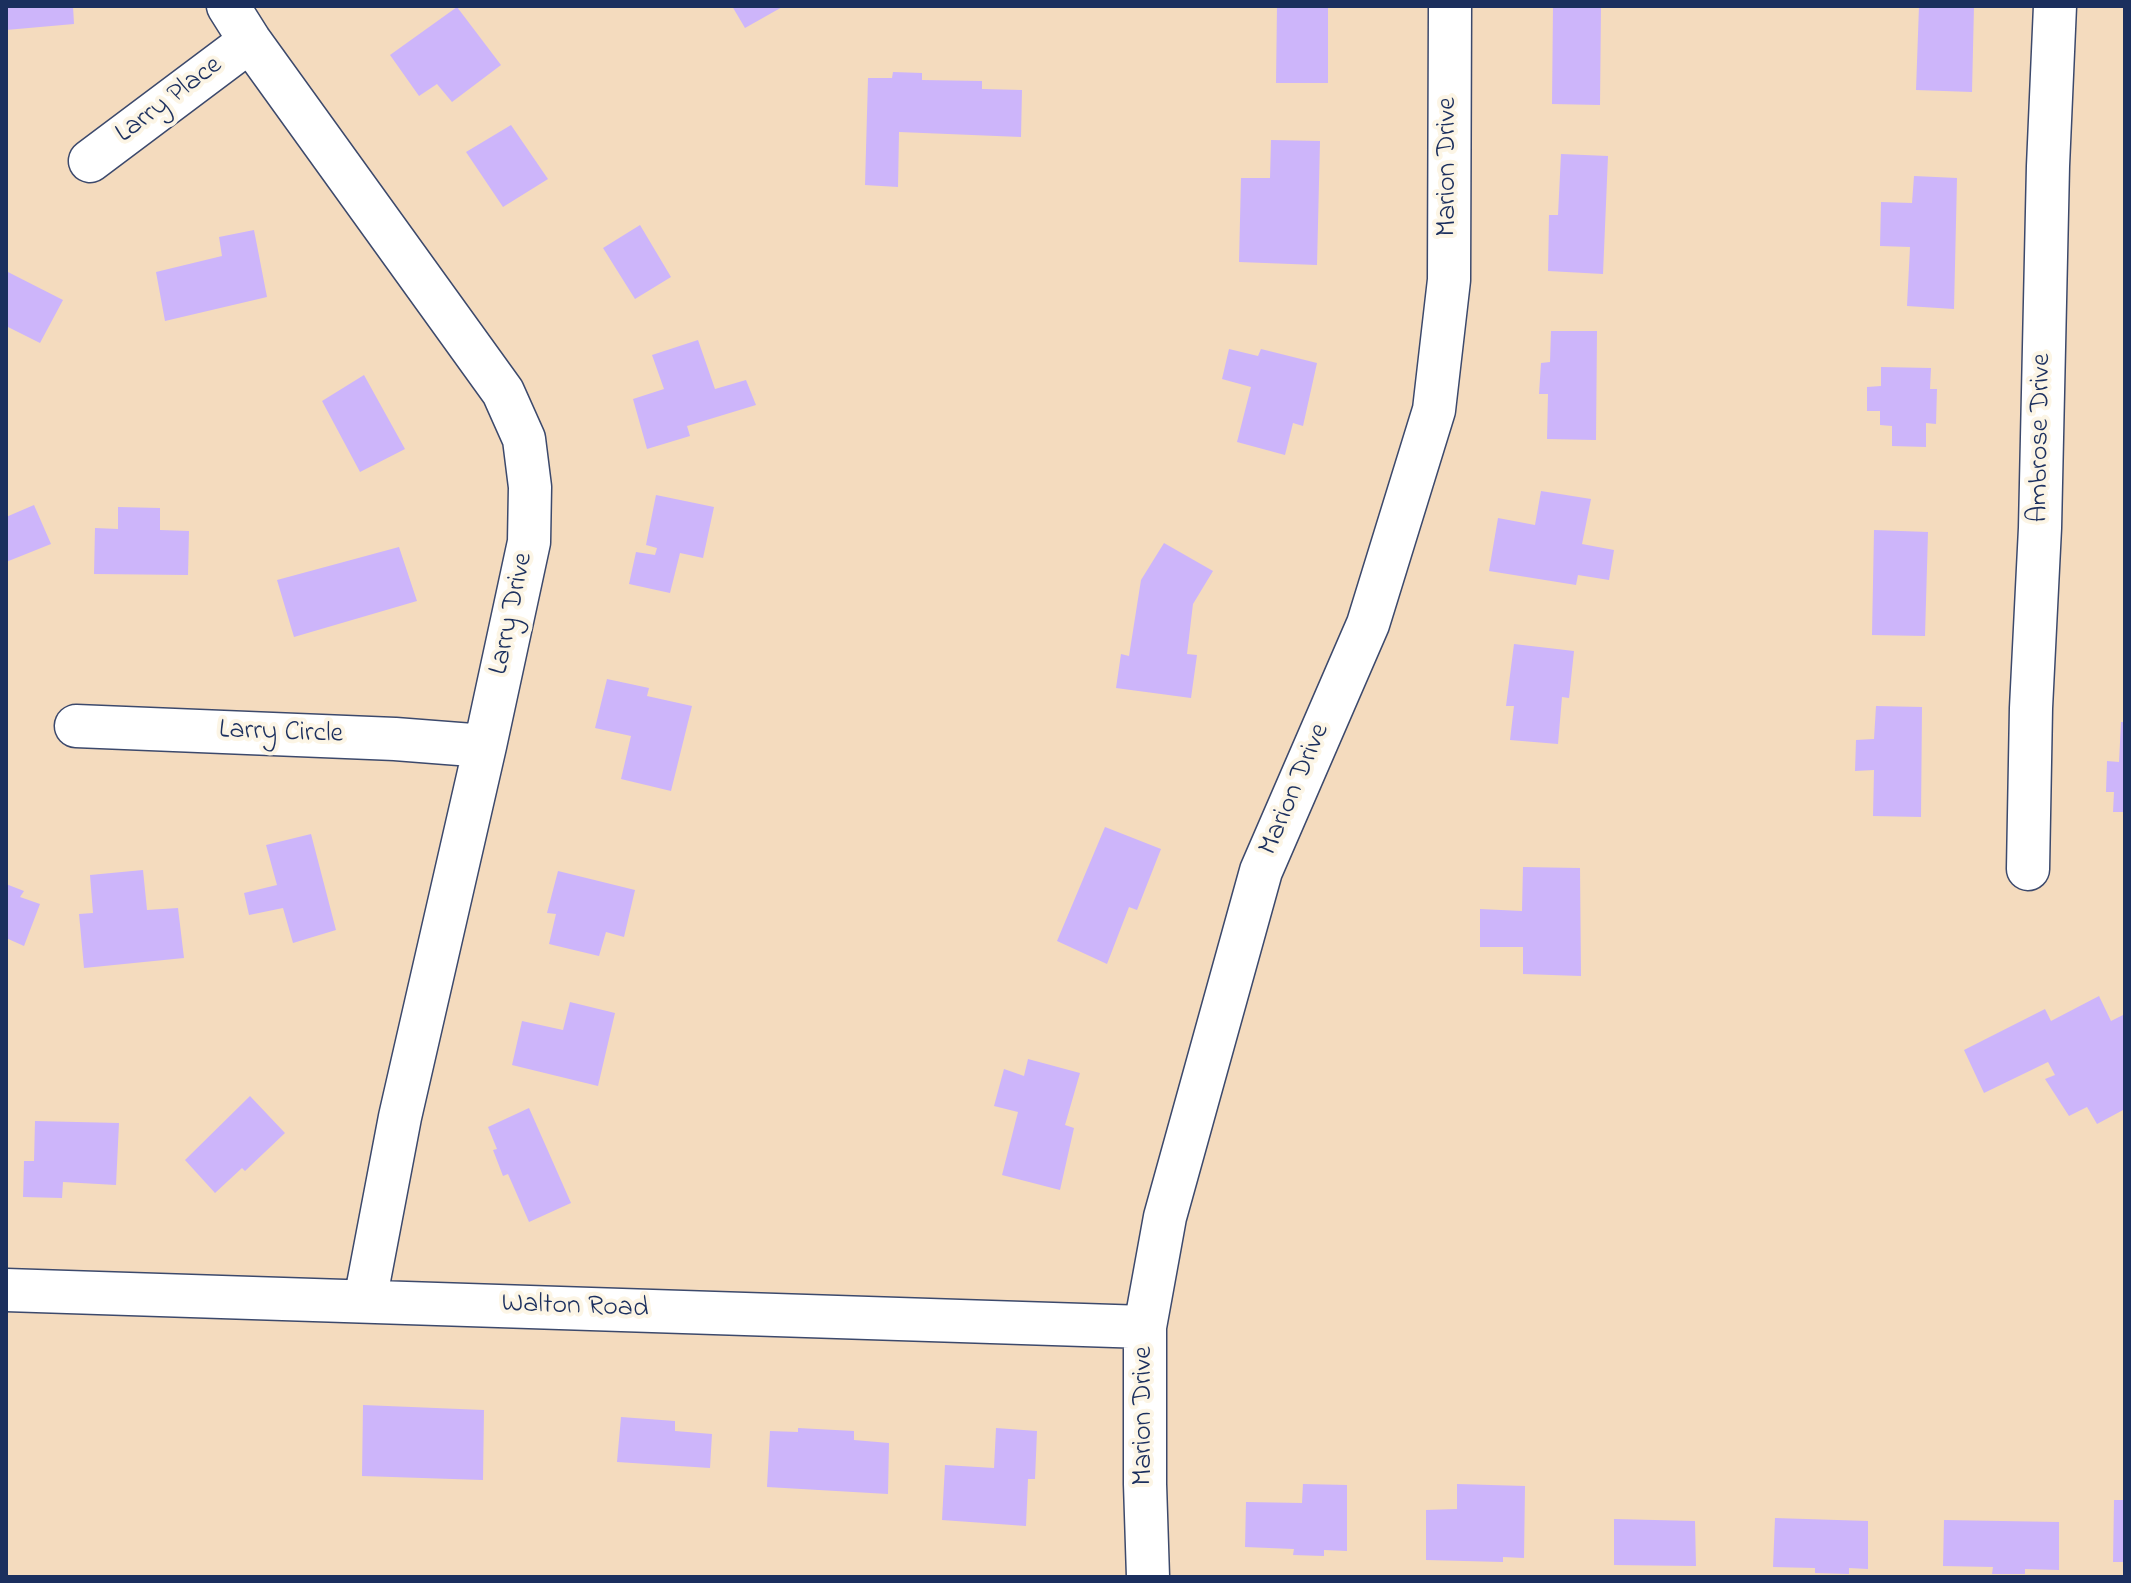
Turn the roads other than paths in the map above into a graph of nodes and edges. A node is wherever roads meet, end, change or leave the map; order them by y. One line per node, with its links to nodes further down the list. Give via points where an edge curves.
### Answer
1 (228, 6): 4 (street, Larry Drive)
2 (1450, 6): 11 (street, Marion Drive, via 1449,280 1434,410 1368,624 1261,871 1165,1217)
3 (2055, 6): 8 (street, Ambrose Drive)
4 (250, 41): 5 (street, Larry Place); 7 (street, Larry Drive, via 503,392 524,439 529,542)
5 (90, 161)
6 (76, 726): 7 (street, Larry Circle)
7 (485, 746): 10 (street, Larry Drive, via 400,1117)
8 (2028, 869)
9 (6, 1290): 10 (street, Walton Road)
10 (365, 1301): 11 (street, Walton Road)
11 (1145, 1327): 12 (street, Marion Drive)
12 (1148, 1577)

